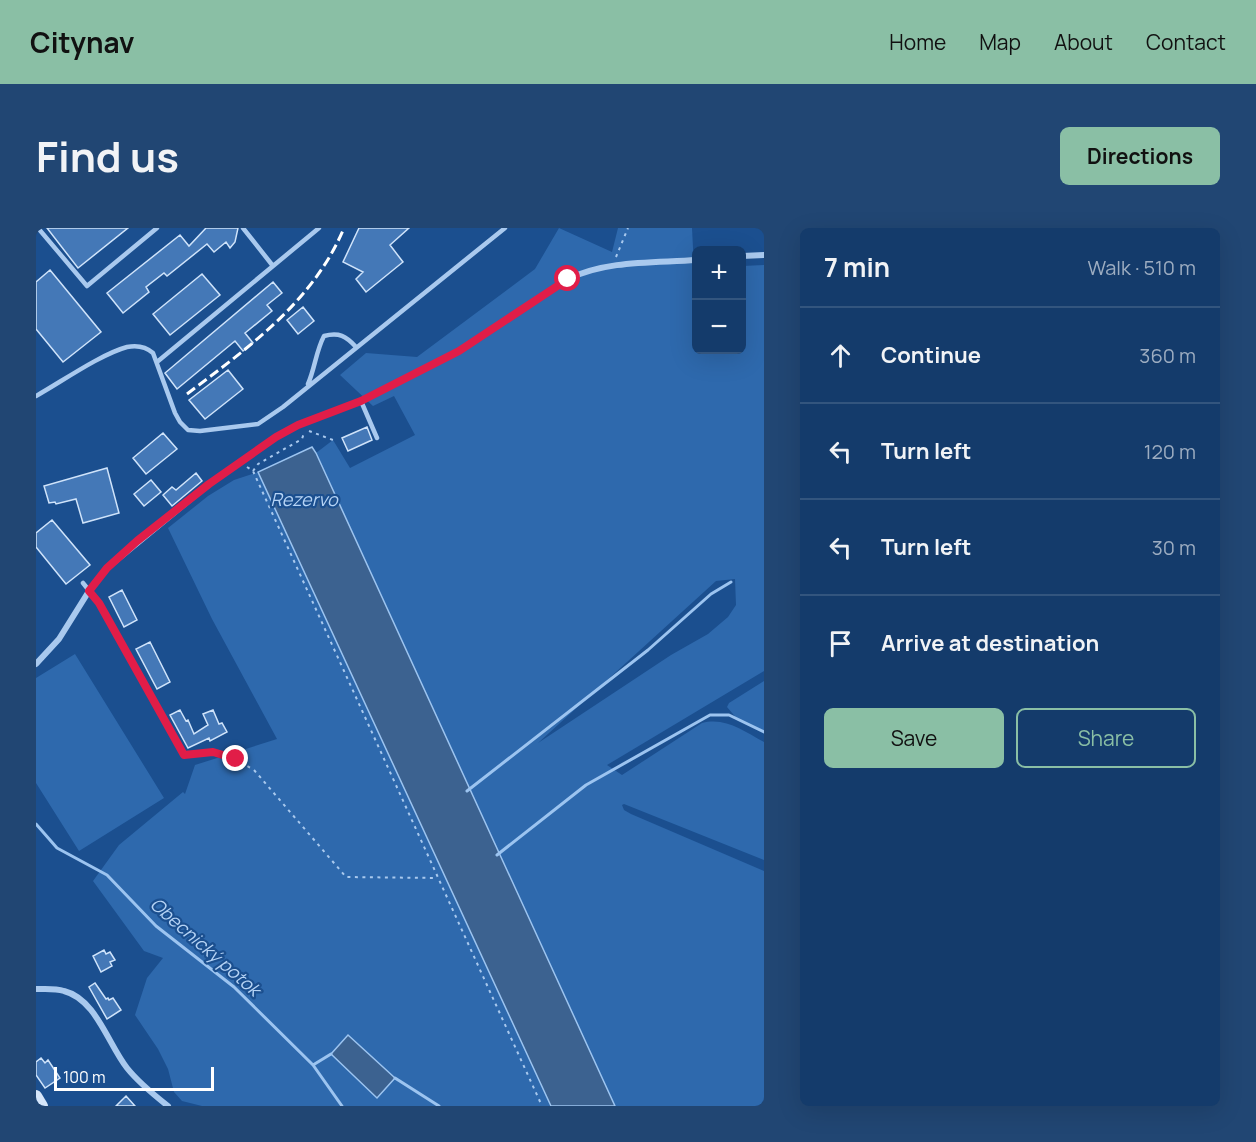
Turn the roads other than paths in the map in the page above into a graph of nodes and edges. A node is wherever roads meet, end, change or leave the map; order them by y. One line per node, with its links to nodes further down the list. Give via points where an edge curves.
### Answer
1 (38, 228): 2 (lane, via 87,286)
2 (157, 228)
3 (243, 228): 9 (lane)
4 (319, 228): 9 (lane)
5 (505, 228): 10 (lane)
6 (764, 255): 7 (street)
7 (746, 256)
8 (692, 260): 14 (street, via 583,272 459,351)
9 (273, 266): 11 (lane)
10 (356, 347): 12 (lane); 12 (lane, via 347,337 335,333 324,336)
11 (157, 362): 12 (lane, via 175,413 188,430 258,424); 13 (lane, via 147,347 127,347)
12 (307, 387)
13 (36, 396)
14 (361, 401): 15 (lane); 17 (street, via 276,437 137,541)
15 (377, 438)
16 (83, 583): 17 (lane)
17 (89, 591): 18 (street, via 59,639); 19 (lane)
18 (36, 664)
19 (184, 755)
20 (36, 989): 23 (street, via 66,991 83,1001 128,1069)
21 (36, 1096): 22 (street)
22 (42, 1106)
23 (168, 1106)

